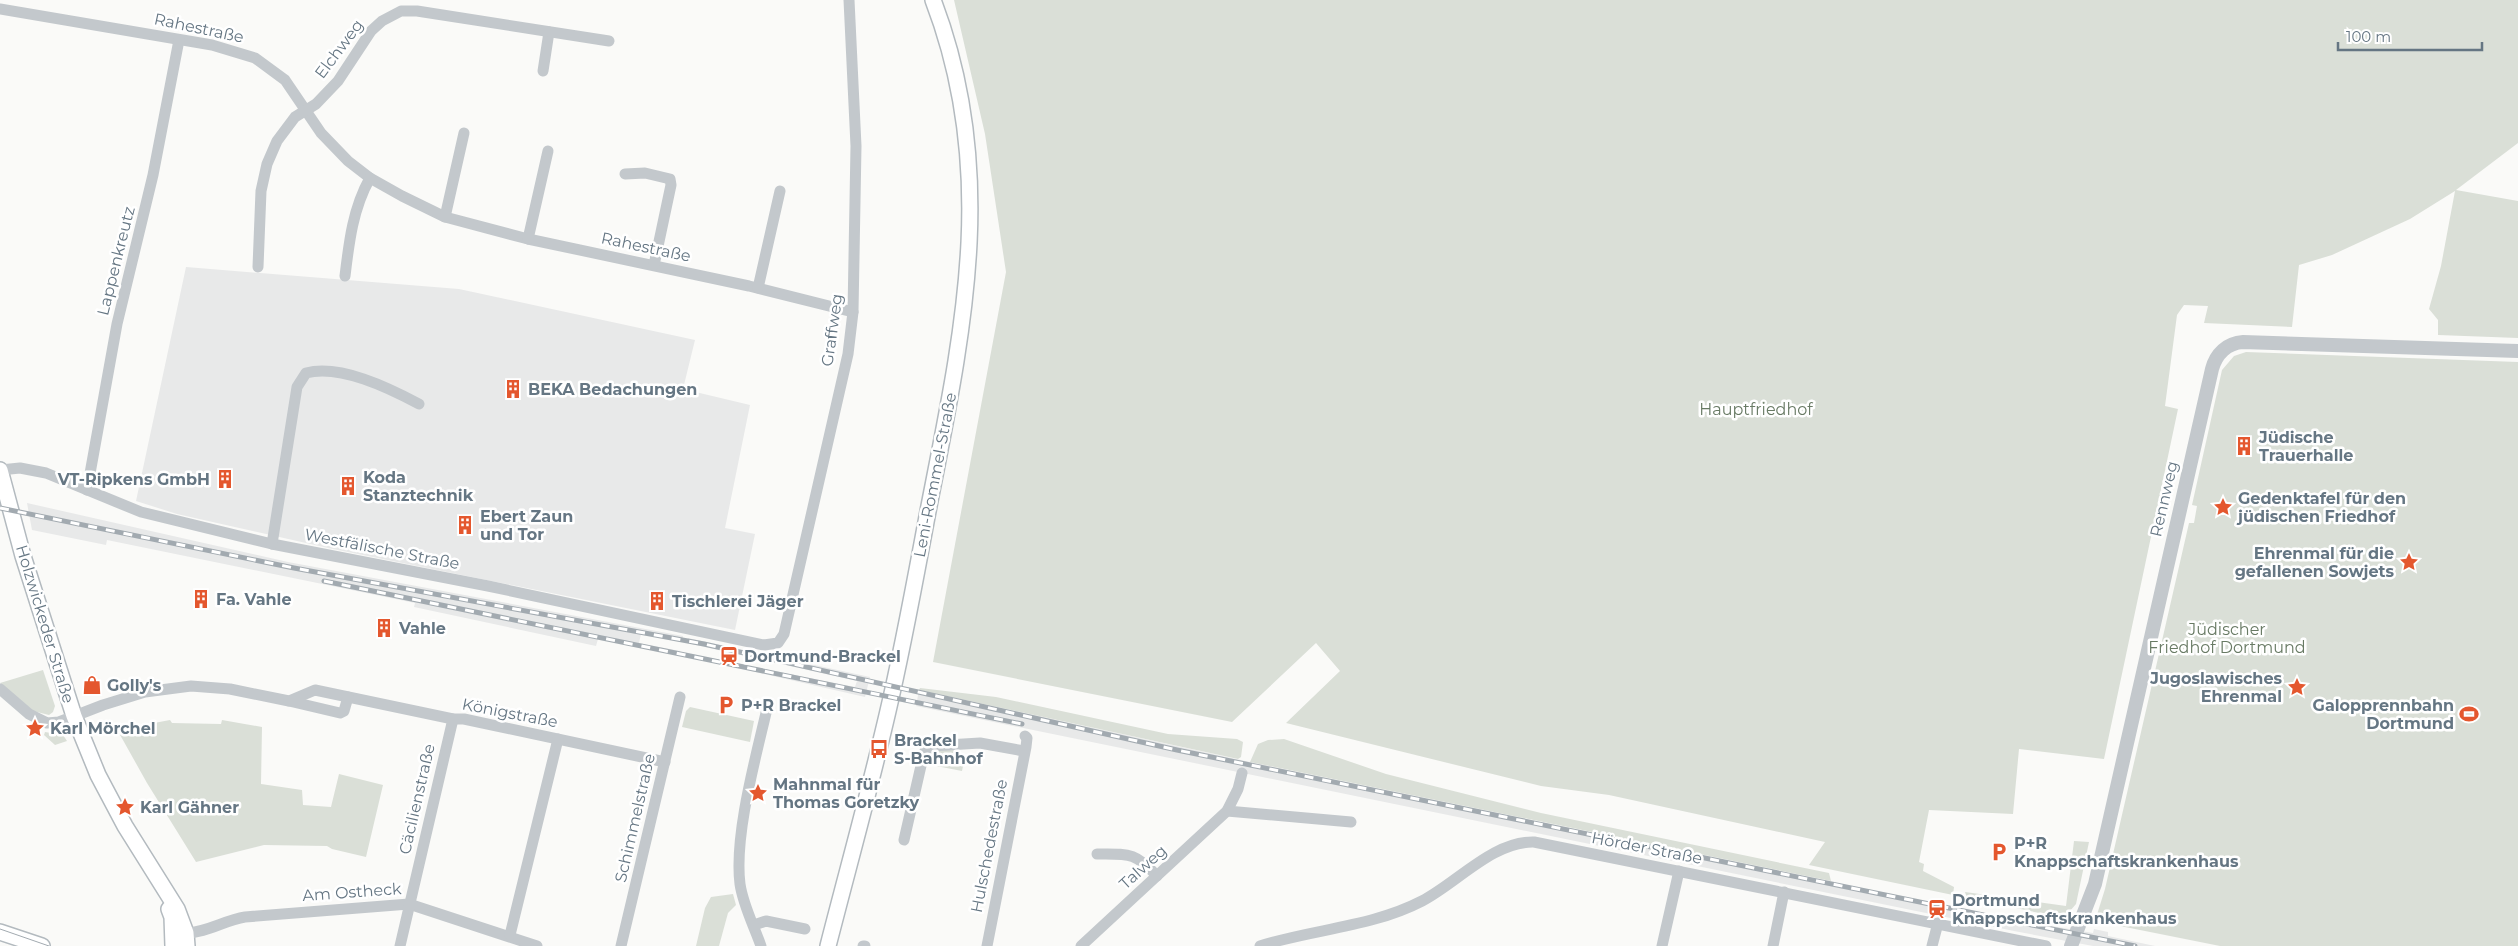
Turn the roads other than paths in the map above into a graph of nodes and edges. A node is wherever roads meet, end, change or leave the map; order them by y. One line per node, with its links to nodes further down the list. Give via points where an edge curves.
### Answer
1 (849, 0): 20 (street, Graffweg, via 856,146)
2 (933, 0): 60 (main road, Leni-Rommel-Straße, via 950,53 967,134 970,178 967,290 910,611 888,713)
3 (0, 9): 5 (street, Rahestraße)
4 (549, 32): 6 (street, Elchweg); 7 (street); 8 (street, Elchweg, via 401,11 385,18 371,31 338,81)
5 (179, 40): 8 (street, Rahestraße, via 244,54 264,63 285,80); 24 (street, Lappenkreutz, via 154,175 117,324)
6 (609, 41)
7 (543, 71)
8 (306, 110): 12 (street, Rahestraße, via 331,145); 17 (street, Elchweg, via 295,117 277,141 267,164 261,191)
9 (464, 133): 14 (street)
10 (548, 151): 15 (street)
11 (625, 174): 16 (street, via 645,173 670,179)
12 (370, 178): 14 (street, Rahestraße); 18 (street, via 355,212)
13 (780, 191): 19 (street)
14 (445, 216): 15 (street, Rahestraße)
15 (528, 239): 16 (street, Rahestraße)
16 (654, 265): 19 (street, Rahestraße)
17 (258, 267)
18 (345, 276)
19 (758, 288): 20 (street, Rahestraße)
20 (853, 312): 26 (street, Graffweg, via 848,354 784,634 778,643)
21 (2518, 351): 68 (street, Rennweg, via 2243,342 2230,345 2219,354 2212,369 2095,884)
22 (419, 404): 25 (street, via 364,379 318,370 306,373 297,387)
23 (0, 470): 24 (street, Westfälische Straße, via 20,468 46,473); 32 (main road, Holzwickeder Straße, via 23,556)
24 (87, 490): 25 (street, Westfälische Straße, via 141,512)
25 (272, 544): 26 (street, Westfälische Straße)
26 (764, 645)
27 (0, 689): 32 (street, via 40,721 59,722)
28 (348, 697): 30 (street, Königstraße, via 315,690); 30 (street, via 344,711 340,713); 33 (street, Königstraße)
29 (680, 697): 37 (street, Schimmelstraße)
30 (289, 701): 32 (street, via 230,689 191,686 145,692)
31 (766, 713): 49 (street, via 748,795 740,858 742,895)
32 (74, 716): 45 (main road, Holzwickeder Straße, via 98,776)
33 (453, 719): 35 (street, Königstraße); 47 (street, Cäcilienstraße)
34 (1025, 736): 36 (street, Hulschedestraße)
35 (558, 739): 37 (street, Königstraße); 52 (street)
36 (1024, 751): 41 (street, via 980,743 931,746 923,757); 61 (street, Hulschedestraße)
37 (665, 762): 58 (street, Schimmelstraße)
38 (1242, 773): 39 (street, Talweg)
39 (1228, 811): 40 (street); 44 (street, Talweg)
40 (1351, 822)
41 (904, 840)
42 (1097, 854): 44 (street, via 1140,859)
43 (1679, 871): 46 (street, Hörder Straße); 63 (street, Hörder Straße, via 1522,842 1504,848 1423,901 1384,917); 64 (street)
44 (1156, 876): 62 (street, Talweg)
45 (159, 879): 53 (main road, Holzwickeder Straße); 55 (main road, Holzwickeder Straße, via 172,917)
46 (1784, 892): 48 (street, Hörder Straße); 65 (street)
47 (409, 904): 52 (street, Am Ostheck); 53 (street, Am Ostheck, via 245,917 229,920); 56 (street, Cäcilienstraße)
48 (1938, 923): 66 (street); 67 (street, Hörder Straße)
49 (754, 925): 50 (street, via 766,921); 59 (street)
50 (805, 929)
51 (0, 932): 54 (main road)
52 (510, 935): 57 (street, Am Ostheck)
53 (189, 937)
54 (42, 946)
55 (173, 946)
56 (400, 946)
57 (537, 946)
58 (621, 946)
59 (761, 946)
60 (828, 946)
61 (987, 946)
62 (1081, 946)
63 (1260, 946)
64 (1662, 946)
65 (1773, 946)
66 (1932, 946)
67 (2046, 946)
68 (2071, 946)

